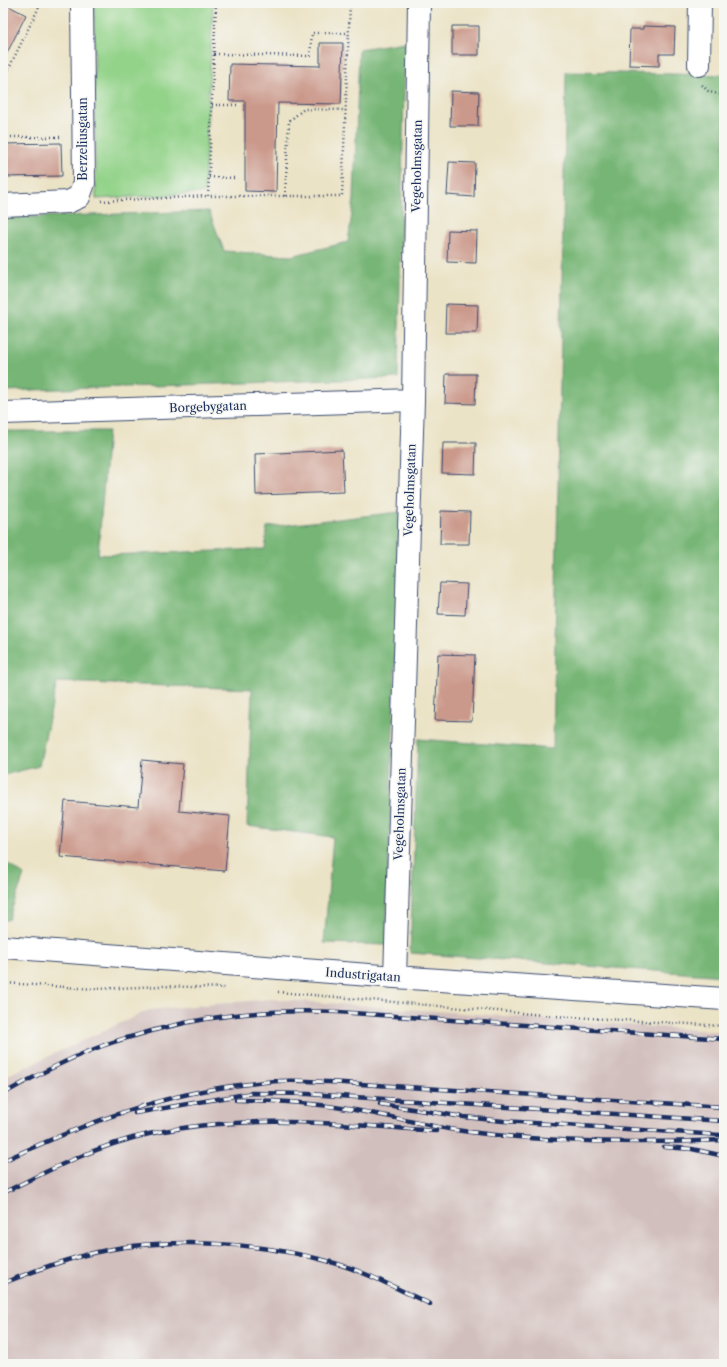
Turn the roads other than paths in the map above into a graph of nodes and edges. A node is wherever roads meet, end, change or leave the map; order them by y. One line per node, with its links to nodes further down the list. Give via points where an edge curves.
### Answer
1 (82, 3): 5 (street, Berzeliusgatan, via 84,183 79,197 68,202)
2 (419, 3): 6 (street, Vegeholmsgatan)
3 (700, 3): 4 (street)
4 (699, 65)
5 (3, 205)
6 (413, 400): 7 (street, Borgebygatan); 9 (street, Vegeholmsgatan)
7 (3, 413)
8 (3, 947): 9 (street, Industrigatan)
9 (395, 977): 10 (street, Industrigatan)
10 (724, 999)

